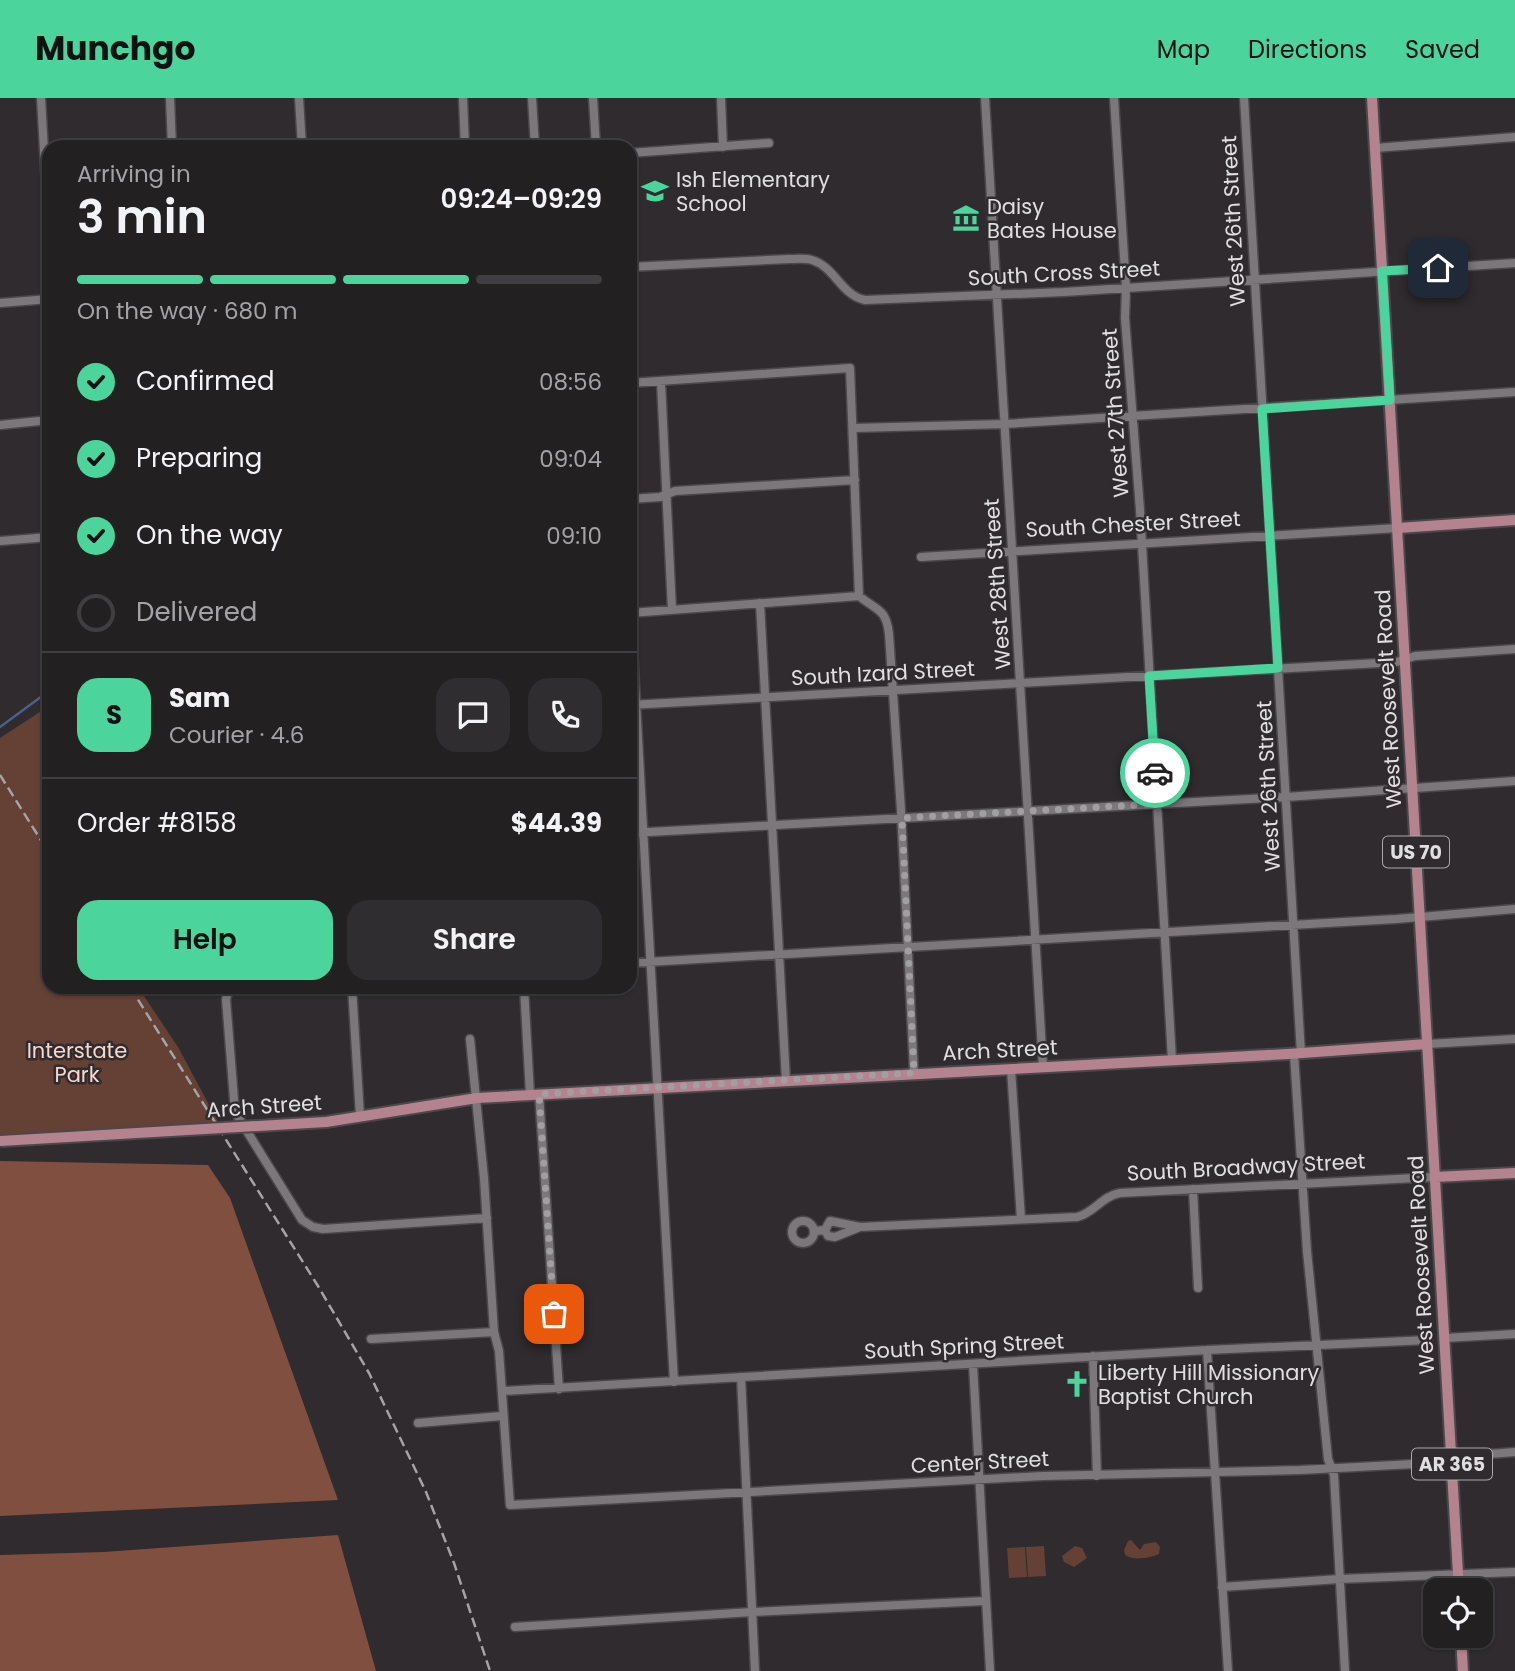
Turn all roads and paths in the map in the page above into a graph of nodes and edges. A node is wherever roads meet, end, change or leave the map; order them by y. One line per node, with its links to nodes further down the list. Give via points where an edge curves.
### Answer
1 (41, 98): 13 (street)
2 (170, 98): 14 (street)
3 (299, 98): 15 (street)
4 (463, 98): 16 (street)
5 (532, 98): 17 (street)
6 (593, 98): 18 (street)
7 (721, 98): 20 (street)
8 (985, 98): 28 (street, West 28th Street)
9 (1114, 98): 27 (street, West 27th Street)
10 (1244, 98): 26 (street, West 26th Street)
11 (1371, 98): 21 (main road, West Roosevelt Road / US 70)
12 (1515, 137): 21 (street)
13 (43, 140)
14 (172, 140)
15 (302, 140)
16 (465, 140)
17 (535, 140)
18 (596, 140)
19 (769, 143): 20 (street)
20 (723, 147): 22 (street)
21 (1375, 148): 25 (main road, West Roosevelt Road / US 70)
22 (637, 153)
23 (1515, 263): 25 (street, South Cross Street)
24 (637, 267): 28 (street, South Cross Street, via 802,259 819,264 850,295 865,300)
25 (1382, 271): 26 (street, South Cross Street); 34 (main road, West Roosevelt Road / US 70)
26 (1255, 279): 27 (street, South Cross Street); 35 (street, West 26th Street)
27 (1126, 288): 28 (street, South Cross Street); 36 (street, West 27th Street)
28 (998, 294): 38 (street, West 28th Street)
29 (42, 300): 30 (street)
30 (0, 303)
31 (661, 382): 32 (street); 40 (street, via 850,368); 42 (street)
32 (637, 383)
33 (1515, 392): 34 (street)
34 (1390, 400): 35 (street); 45 (main road, West Roosevelt Road / US 70)
35 (1262, 409): 36 (street); 46 (street, West 26th Street)
36 (1134, 416): 38 (street); 49 (street, West 27th Street)
37 (42, 421): 39 (street)
38 (1005, 424): 40 (street); 50 (street, West 28th Street)
39 (0, 425)
40 (854, 428): 41 (street)
41 (855, 480): 42 (street, via 675,491); 52 (street)
42 (666, 496): 43 (street); 54 (street)
43 (637, 498)
44 (1515, 520): 45 (main road, South Chester Street)
45 (1398, 528): 46 (street, South Chester Street); 57 (main road, West Roosevelt Road / US 70)
46 (1270, 536): 49 (street, South Chester Street); 58 (street, West 26th Street)
47 (42, 538): 48 (street)
48 (0, 541)
49 (1142, 543): 50 (street, South Chester Street); 59 (street, West 27th Street)
50 (1013, 550): 51 (street, South Chester Street); 60 (street, West 28th Street)
51 (921, 557)
52 (859, 596): 53 (street); 61 (street, via 887,618)
53 (760, 603): 54 (street); 62 (street)
54 (672, 610): 55 (street)
55 (637, 613)
56 (1515, 649): 57 (street, South Izard Street)
57 (1405, 659): 58 (street, South Izard Street); 66 (main road, West Roosevelt Road / US 70)
58 (1278, 668): 59 (street, South Izard Street); 67 (street, West 26th Street)
59 (1149, 676): 60 (street, South Izard Street); 68 (street, West 27th Street)
60 (1021, 683): 61 (street, South Izard Street); 69 (street, West 28th Street)
61 (892, 690): 62 (street, South Izard Street); 70 (street)
62 (766, 697): 63 (street, South Izard Street); 71 (street)
63 (637, 705)
64 (637, 747): 73 (street)
65 (1515, 781): 66 (street)
66 (1412, 789): 67 (street); 75 (main road, West Roosevelt Road / US 70)
67 (1286, 797): 68 (street); 76 (street, West 26th Street)
68 (1156, 804): 69 (street); 77 (street, West 27th Street)
69 (1029, 811): 70 (street); 78 (street, West 28th Street)
70 (902, 818): 71 (street); 79 (street)
71 (773, 825): 73 (street); 80 (street)
72 (637, 832): 73 (street)
73 (643, 832): 81 (street)
74 (1515, 909): 75 (street)
75 (1420, 916): 76 (street); 88 (main road, West Roosevelt Road / US 70)
76 (1293, 925): 77 (street); 89 (street, West 26th Street)
77 (1165, 933): 78 (street); 90 (street, West 27th Street)
78 (1036, 940): 79 (street); 91 (street, West 28th Street)
79 (908, 947): 80 (street); 93 (street)
80 (779, 955): 81 (street); 94 (street)
81 (651, 962): 82 (street); 95 (street)
82 (637, 963)
83 (228, 994): 104 (street, via 235,1112 297,1214 323,1229)
84 (352, 994): 98 (street)
85 (525, 994): 96 (street)
86 (470, 1039): 97 (street)
87 (1515, 1039): 88 (street)
88 (1427, 1044): 89 (main road, Arch Street); 101 (main road, West Roosevelt Road / US 70)
89 (1298, 1054): 90 (main road, Arch Street); 102 (street, West 26th Street)
90 (1172, 1060): 91 (main road, Arch Street)
91 (1043, 1067): 92 (main road, Arch Street)
92 (1011, 1069): 93 (main road, Arch Street); 105 (street)
93 (914, 1073): 94 (main road, Arch Street)
94 (786, 1081): 95 (main road, Arch Street)
95 (658, 1087): 96 (main road, Arch Street); 118 (street)
96 (535, 1094): 97 (main road, Arch Street); 119 (street)
97 (477, 1098): 98 (main road, Arch Street); 104 (street)
98 (360, 1116): 99 (main road, Arch Street, bridge, via 326,1122)
99 (0, 1141)
100 (1515, 1173): 101 (main road, South Broadway Street)
101 (1435, 1177): 102 (street, South Broadway Street); 110 (main road, West Roosevelt Road / AR 365)
102 (1303, 1183): 103 (street, South Broadway Street); 113 (street, West 26th Street)
103 (1193, 1189): 105 (street, South Broadway Street, via 1111,1194 1083,1216); 107 (street)
104 (487, 1218): 108 (street)
105 (1021, 1219): 106 (street, South Broadway Street)
106 (860, 1227): 106 (street, South Broadway Street, via 835,1237 820,1230 830,1222)
107 (1198, 1288)
108 (494, 1332): 111 (street); 120 (street)
109 (1515, 1334): 110 (street)
110 (1445, 1338): 124 (main road, West Roosevelt Road / AR 365)
111 (371, 1339)
112 (1428, 1340): 113 (street, South Spring Street)
113 (1316, 1344): 114 (street, South Spring Street); 125 (street, West 26th Street, via 1328,1459)
114 (1207, 1350): 115 (street, South Spring Street); 126 (street)
115 (1093, 1356): 116 (street, South Spring Street); 127 (street)
116 (973, 1364): 117 (street, South Spring Street); 128 (street)
117 (741, 1377): 118 (street, South Spring Street); 129 (street)
118 (674, 1382): 119 (street, South Spring Street)
119 (559, 1389): 120 (street, South Spring Street)
120 (502, 1391): 121 (street)
121 (502, 1416): 122 (street); 129 (street, Center Street, via 510,1505)
122 (418, 1423)
123 (1515, 1452): 124 (street, Center Street)
124 (1451, 1459): 125 (street, Center Street); 131 (main road, West Roosevelt Road / AR 365)
125 (1333, 1468): 126 (street, Center Street); 132 (street, West 26th Street)
126 (1215, 1472): 127 (street, Center Street); 134 (street)
127 (1097, 1476): 128 (street, Center Street)
128 (980, 1480): 129 (street, Center Street); 135 (street)
129 (748, 1492): 136 (street)
130 (1515, 1572): 131 (street)
131 (1458, 1574): 132 (street); 133 (main road, West Roosevelt Road / AR 365)
132 (1339, 1578): 134 (street); 142 (street, West 26th Street)
133 (1458, 1578)
134 (1222, 1587): 141 (street)
135 (985, 1601): 136 (street); 140 (street)
136 (752, 1612): 137 (street); 139 (street)
137 (514, 1628)
138 (1462, 1648): 143 (main road)
139 (755, 1671)
140 (990, 1671)
141 (1228, 1671)
142 (1345, 1671)
143 (1464, 1671)

